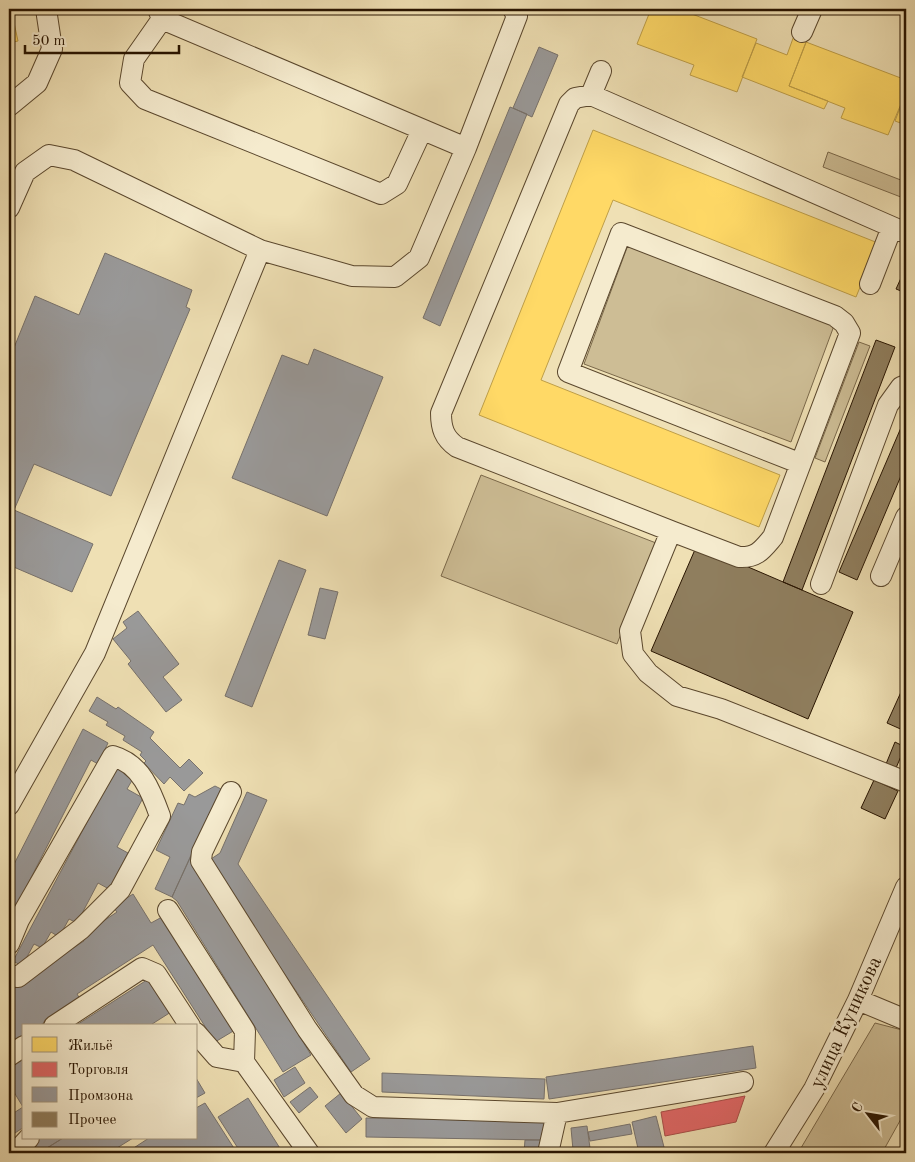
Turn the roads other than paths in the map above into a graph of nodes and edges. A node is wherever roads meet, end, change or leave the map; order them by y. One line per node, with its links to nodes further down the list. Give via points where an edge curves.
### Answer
1 (46, 9): 8 (street, via 52,49 37,83)
2 (513, 9): 10 (street, via 517,16)
3 (812, 9): 5 (street)
4 (160, 14): 9 (street); 9 (street, via 134,59 130,83 145,99 381,194 397,184)
5 (802, 32)
6 (601, 70): 7 (street)
7 (591, 95): 12 (street); 18 (street, via 575,98 569,104 441,413 441,423 449,442 457,447)
8 (9, 106)
9 (422, 130): 10 (street)
10 (466, 148): 13 (street, via 419,258 395,277 352,276)
11 (9, 208): 13 (street, via 25,172 49,155 74,160)
12 (899, 230): 14 (street)
13 (260, 250): 23 (street, via 95,654)
14 (870, 284)
15 (906, 385): 20 (street, via 900,387 888,404)
16 (799, 463): 16 (street, via 850,333 844,323 835,316 621,233 568,372); 18 (street, via 773,537 758,554 749,558 739,557)
17 (906, 517): 19 (street)
18 (671, 530): 21 (street, via 630,632 633,654 648,673 677,696 721,709)
19 (882, 576)
20 (820, 584)
21 (906, 782)
22 (231, 792): 37 (street, via 202,852 201,861 307,1029 354,1095 373,1107)
23 (10, 799)
24 (906, 887): 28 (street, улица Куникова)
25 (168, 910): 35 (street, via 245,1031)
26 (9, 944): 27 (street, via 19,920 112,756 125,759 148,784 160,816 120,890 73,935 18,976)
27 (9, 976)
28 (858, 1000): 29 (street); 40 (street, улица Куникова, via 814,1089)
29 (906, 1020)
30 (57, 1024): 31 (street, via 142,968 156,974)
31 (187, 1024)
32 (198, 1037): 35 (street, via 217,1057)
33 (22, 1047): 34 (street)
34 (9, 1056)
35 (244, 1062): 38 (street)
36 (743, 1082): 37 (street)
37 (556, 1113): 39 (street)
38 (309, 1153)
39 (548, 1153)
40 (774, 1153)

